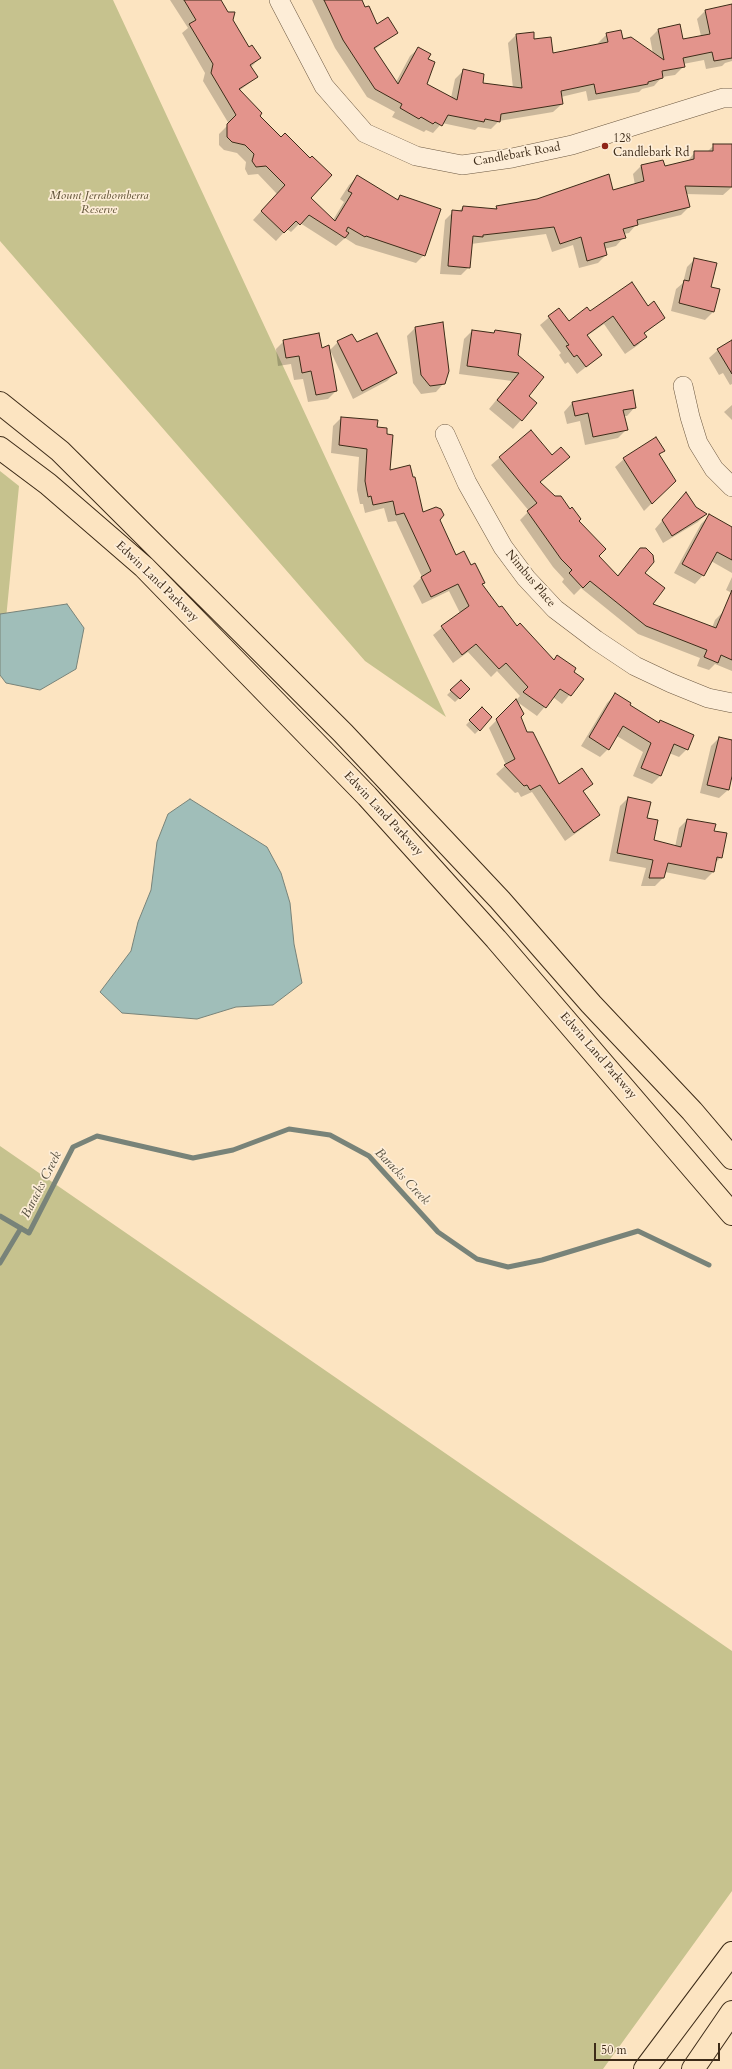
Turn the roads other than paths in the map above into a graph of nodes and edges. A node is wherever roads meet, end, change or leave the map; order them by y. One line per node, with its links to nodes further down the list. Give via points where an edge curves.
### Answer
1 (279, 0): 2 (street, Candlebark Road, via 324,86 365,133 416,156 462,165 512,158 572,145 723,98)
2 (732, 98)
3 (683, 386): 7 (street, via 698,443 711,465)
4 (0, 403): 9 (main road, Edwin Land Parkway, via 60,451 343,733 500,900)
5 (445, 434): 8 (street, Nimbus Place, via 467,483 503,547 526,578 555,609 634,666 708,698)
6 (0, 448): 10 (main road, Edwin Land Parkway, via 48,484 144,567 367,796 502,945)
7 (732, 487)
8 (732, 703)
9 (732, 1158)
10 (732, 1214)
11 (732, 1952): 13 (main road)
12 (732, 2012): 14 (main road)
13 (645, 2069)
14 (693, 2069)

